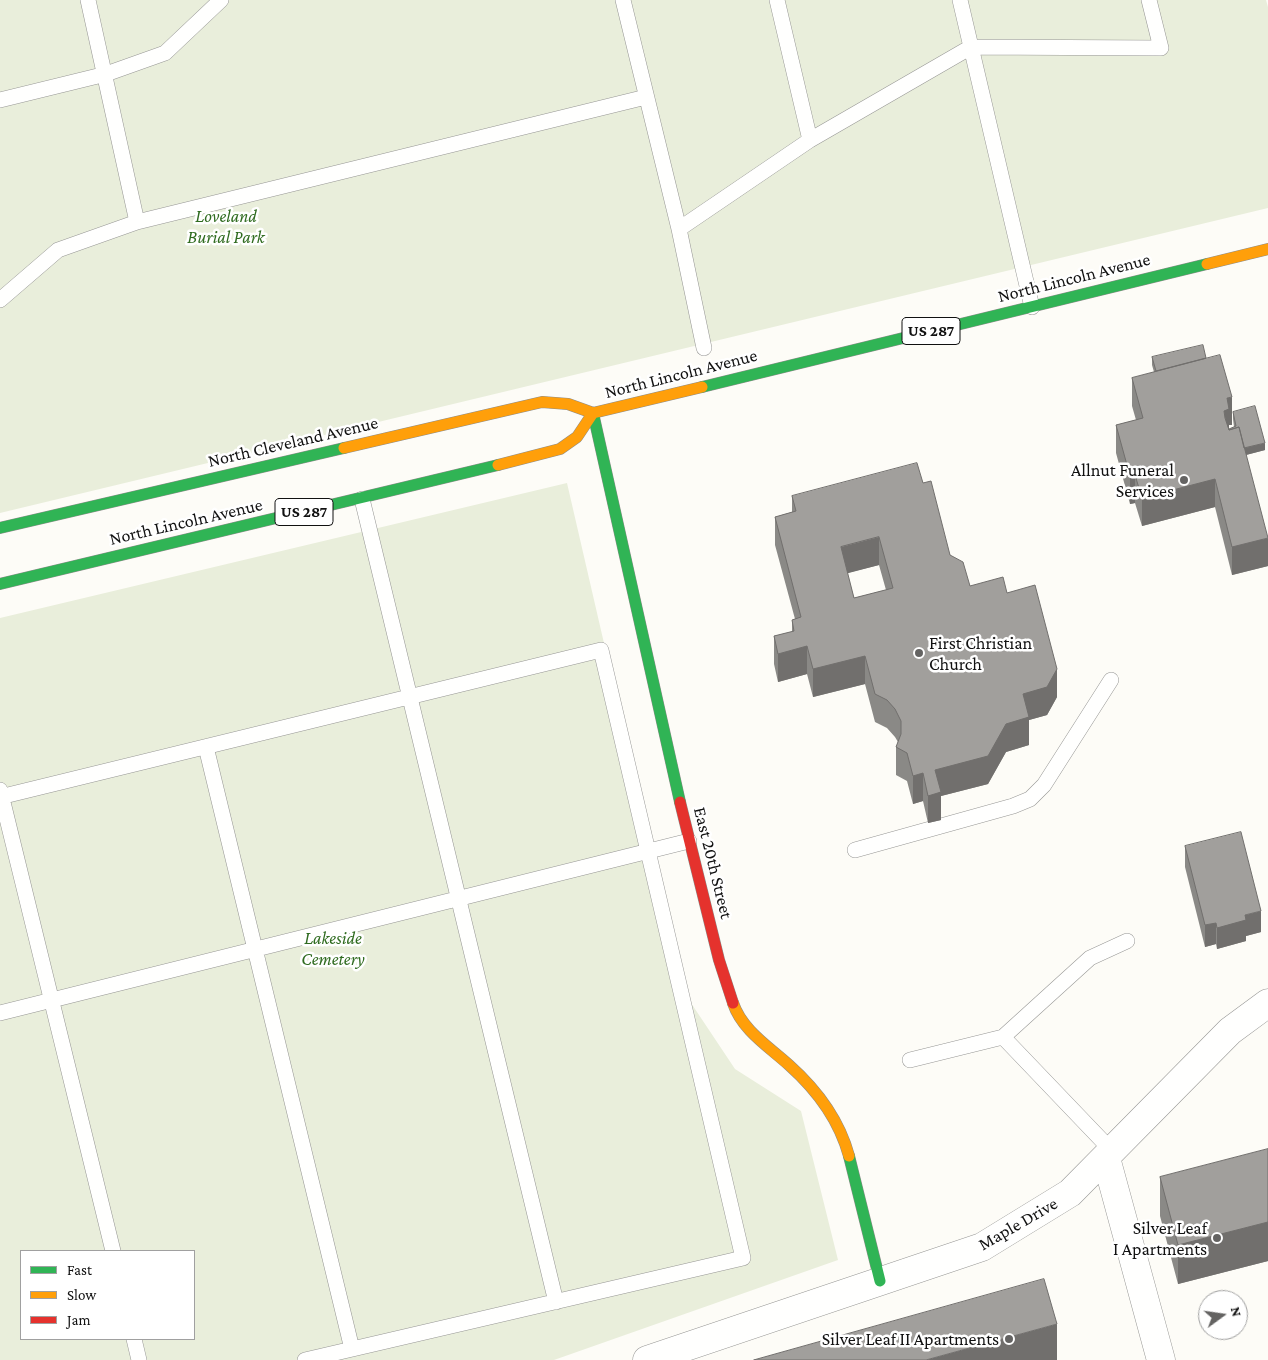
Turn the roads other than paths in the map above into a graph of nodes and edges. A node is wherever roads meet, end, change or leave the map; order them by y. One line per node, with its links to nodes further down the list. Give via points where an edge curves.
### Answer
1 (88, 0): 8 (lane)
2 (221, 0): 8 (lane, via 165,53)
3 (623, 0): 9 (lane)
4 (777, 0): 11 (lane)
5 (960, 0): 7 (lane)
6 (1149, 0): 7 (lane, via 1161,48)
7 (971, 47): 11 (lane); 16 (lane)
8 (106, 74): 10 (lane); 12 (lane)
9 (646, 97): 12 (lane); 13 (lane)
10 (0, 100)
11 (810, 140): 13 (lane)
12 (137, 222): 15 (lane, via 58,250)
13 (679, 229): 17 (lane)
14 (1268, 250): 16 (main road, North Lincoln Avenue / US 287)
15 (0, 300)
16 (1032, 307): 18 (main road, North Lincoln Avenue / US 287)
17 (704, 348)
18 (593, 413): 19 (main road, North Lincoln Avenue / US 287, via 576,436 560,449); 20 (main road, North Cleveland Avenue, via 568,404 542,402); 26 (main road, East 20th Street)
19 (362, 499): 21 (main road, North Lincoln Avenue / US 287); 23 (lane)
20 (0, 528)
21 (0, 584)
22 (1111, 680): 27 (lane, via 1044,785 1030,799)
23 (410, 697): 24 (lane); 28 (lane, via 601,650); 29 (lane)
24 (206, 747): 25 (lane); 31 (lane)
25 (1, 795): 32 (lane)
26 (689, 841): 28 (lane); 39 (main road, East 20th Street, via 719,960 736,1011 760,1042 788,1064 831,1112 844,1138)
27 (855, 850)
28 (649, 851): 29 (lane); 40 (lane, via 743,1258)
29 (458, 898): 31 (lane); 40 (lane)
30 (1127, 941): 35 (lane, via 1090,958)
31 (255, 949): 32 (lane); 42 (lane)
32 (51, 1000): 34 (lane); 38 (lane)
33 (1268, 1003): 37 (street, Maple Drive, via 1230,1031)
34 (0, 1013)
35 (1003, 1037): 36 (lane); 37 (lane)
36 (910, 1060)
37 (1109, 1155): 39 (street, Maple Drive, via 1070,1194 982,1248); 46 (street)
38 (113, 1250)
39 (880, 1281): 45 (street, Maple Drive)
40 (556, 1302): 42 (lane)
41 (134, 1340): 43 (lane)
42 (352, 1349): 44 (lane)
43 (140, 1360)
44 (305, 1360)
45 (647, 1360)
46 (1161, 1360)

